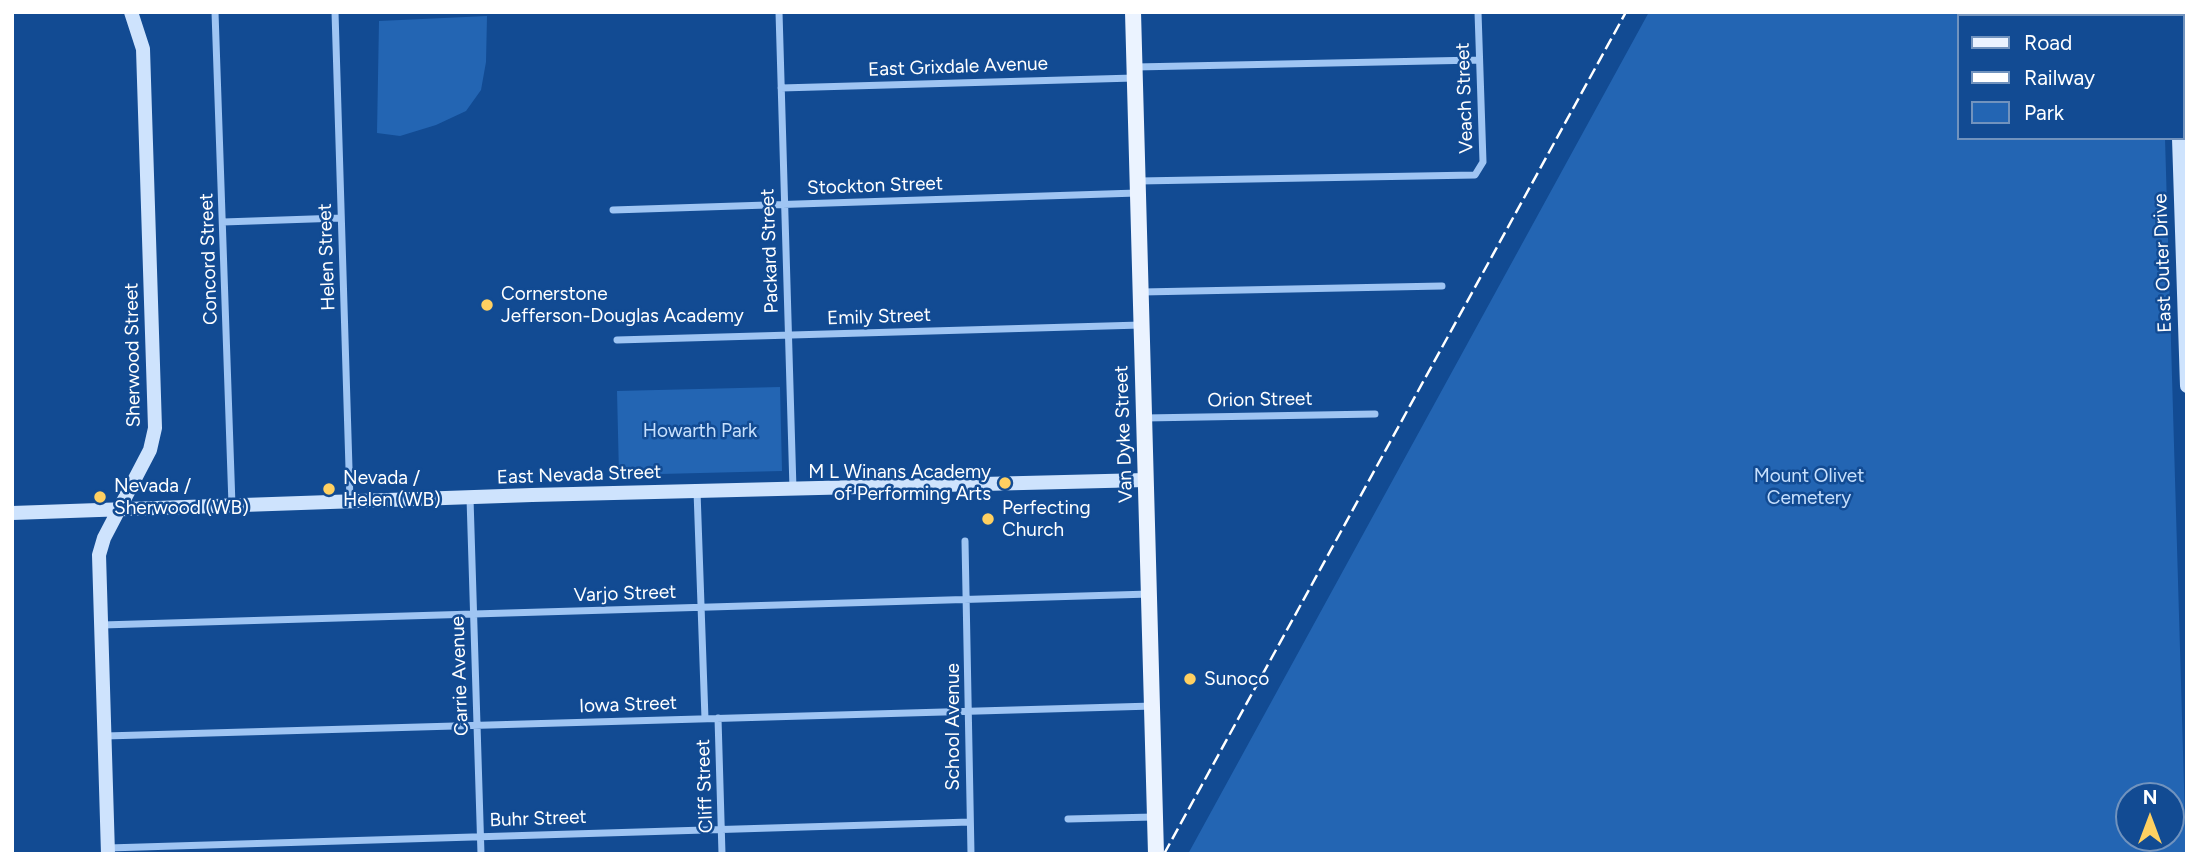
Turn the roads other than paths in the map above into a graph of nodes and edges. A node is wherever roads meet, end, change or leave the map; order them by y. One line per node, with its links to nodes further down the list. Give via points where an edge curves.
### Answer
1 (131, 12): 32 (street, Sherwood Street, via 143,49 155,428 150,450)
2 (215, 12): 17 (street, Concord Street)
3 (335, 12): 16 (street, Helen Street)
4 (779, 12): 9 (street, Packard Street)
5 (1133, 12): 8 (main road, Van Dyke Street)
6 (1478, 12): 7 (street, Veach Street)
7 (1479, 60): 8 (street, East Grixdale Avenue); 11 (street, Veach Street, via 1483,162 1480,171)
8 (1135, 72): 9 (street, East Grixdale Avenue); 13 (main road, Van Dyke Street)
9 (781, 88): 14 (street, Packard Street)
10 (2179, 140): 12 (street, East Outer Drive)
11 (1471, 176): 13 (street, Stockton Street)
12 (2183, 181): 23 (street, East Outer Drive)
13 (1138, 187): 14 (street, Stockton Street); 19 (main road, Van Dyke Street)
14 (785, 204): 15 (street, Stockton Street); 21 (street, Packard Street)
15 (613, 210)
16 (341, 218): 17 (street); 30 (street, Helen Street)
17 (223, 222): 31 (street, Concord Street)
18 (1442, 286): 19 (street)
19 (1141, 292): 20 (main road, Van Dyke Street)
20 (1142, 325): 21 (street, Emily Street); 25 (main road, Van Dyke Street)
21 (788, 335): 22 (street, Emily Street); 27 (street, Packard Street)
22 (617, 340)
23 (2187, 386)
24 (1375, 414): 25 (street, Orion Street)
25 (1145, 418): 26 (main road, Van Dyke Street)
26 (1146, 480): 27 (street, East Nevada Street); 35 (main road, Van Dyke Street)
27 (793, 489): 28 (street, East Nevada Street)
28 (698, 491): 29 (street, East Nevada Street); 37 (street, Cliff Street)
29 (470, 498): 30 (street, East Nevada Street); 38 (street, Carrie Avenue)
30 (350, 502): 31 (street, East Nevada Street)
31 (232, 505): 32 (street, East Nevada Street)
32 (120, 508): 33 (street, East Nevada Street); 39 (street, Sherwood Street, via 99,555)
33 (12, 513)
34 (965, 541): 36 (street, School Avenue)
35 (1150, 594): 36 (street, Varjo Street); 40 (main road, Van Dyke Street)
36 (966, 599): 37 (street, Varjo Street); 41 (street, School Avenue)
37 (701, 607): 38 (street, Varjo Street); 43 (street, Cliff Street)
38 (474, 614): 39 (street, Varjo Street); 44 (street, Carrie Avenue)
39 (101, 625): 45 (street, Sherwood Street)
40 (1153, 706): 41 (street, Iowa Street); 46 (main road, Van Dyke Street)
41 (967, 711): 42 (street, Iowa Street); 48 (street, School Avenue)
42 (718, 718): 43 (street, Iowa Street); 49 (street, Cliff Street)
43 (705, 719): 44 (street, Iowa Street)
44 (478, 725): 45 (street, Iowa Street); 50 (street, Carrie Avenue)
45 (104, 736): 51 (street, Sherwood Street)
46 (1156, 817): 47 (street); 55 (main road, Van Dyke Street)
47 (1068, 819)
48 (970, 822): 49 (street, Buhr Street); 54 (street, School Avenue)
49 (722, 830): 50 (street, Buhr Street); 53 (street, Cliff Street)
50 (481, 837): 51 (street, Buhr Street); 52 (street, Carrie Avenue)
51 (108, 851)
52 (481, 854)
53 (722, 854)
54 (971, 854)
55 (1156, 854)

